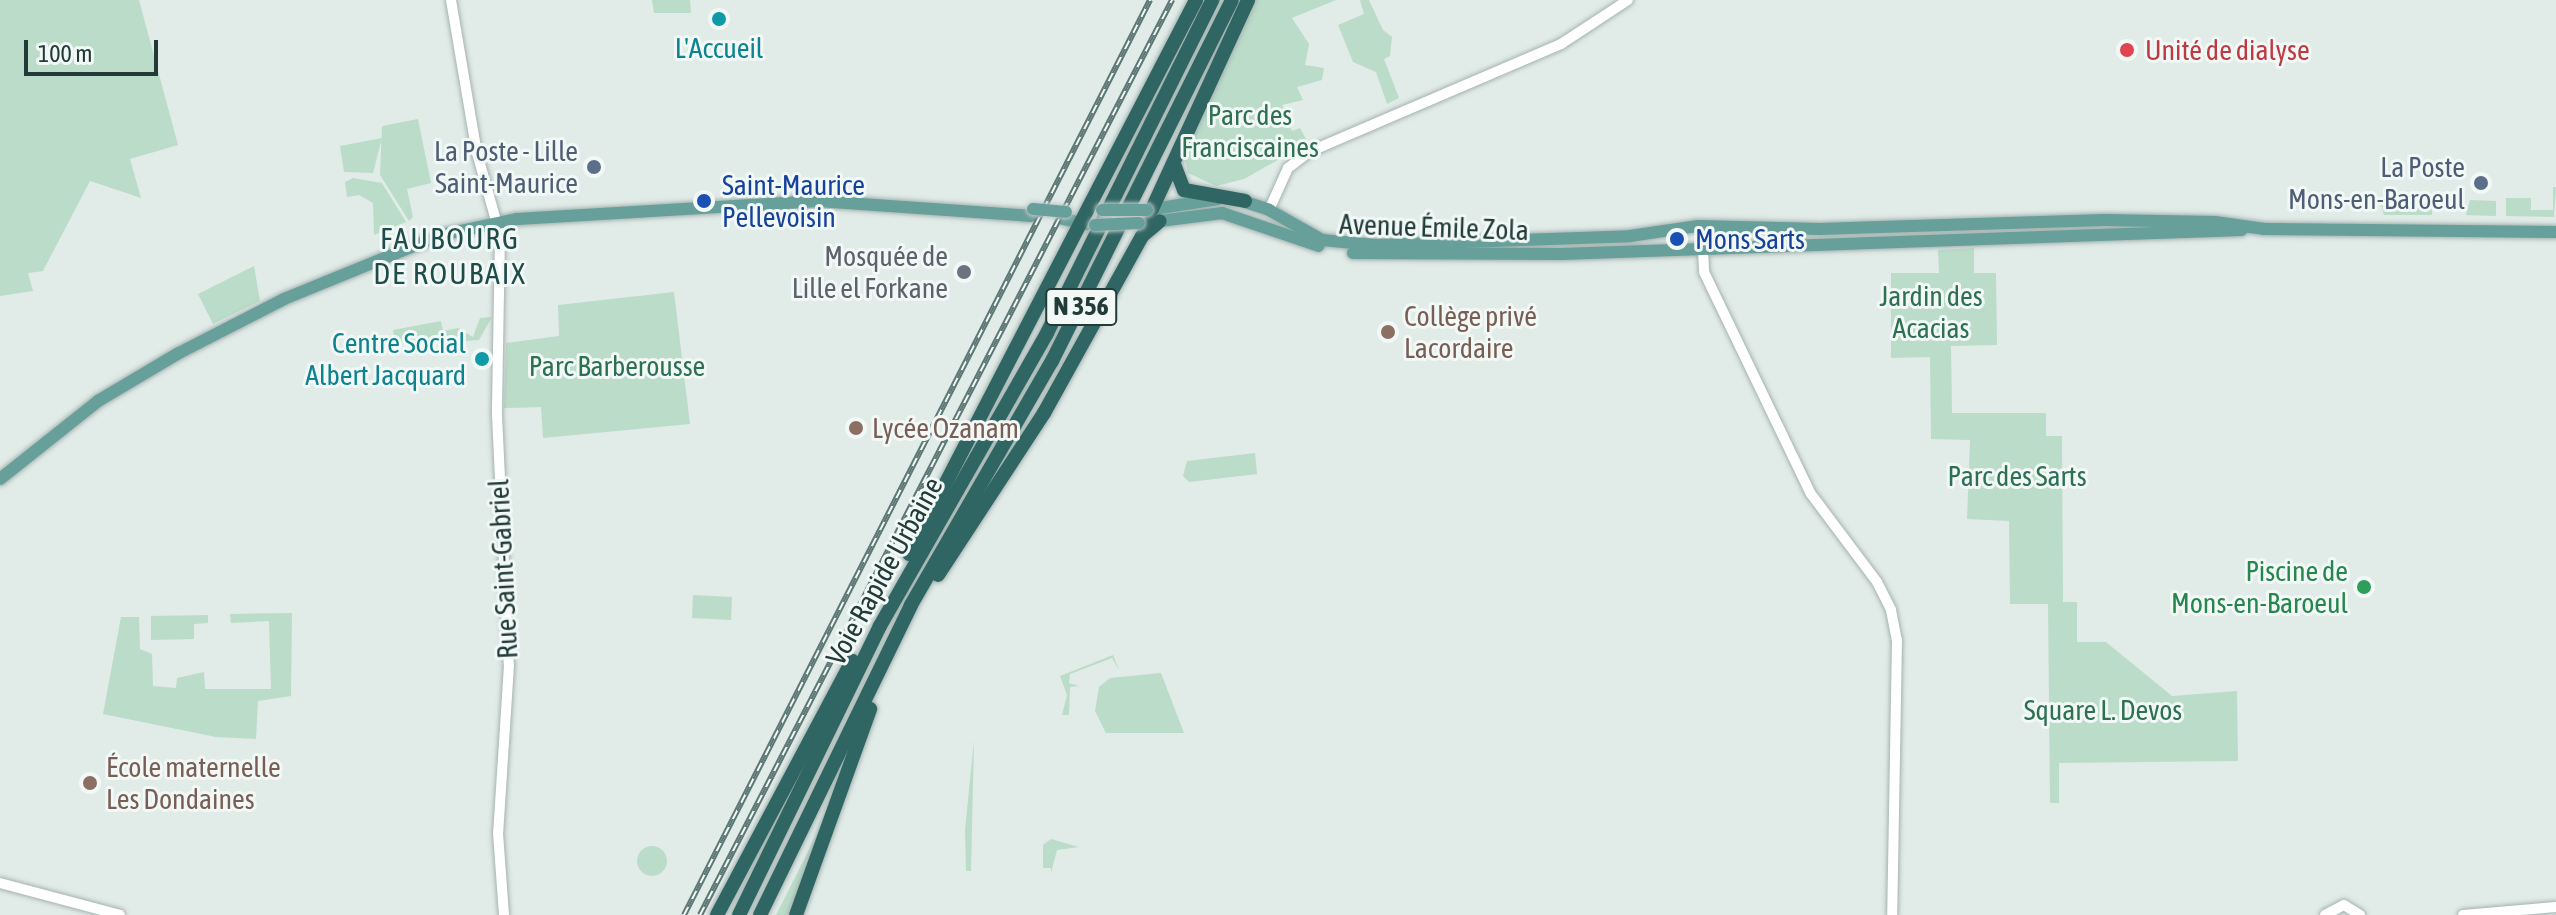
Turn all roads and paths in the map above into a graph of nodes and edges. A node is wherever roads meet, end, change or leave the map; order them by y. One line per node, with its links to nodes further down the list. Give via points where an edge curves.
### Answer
1 (451, 0): 16 (street, Rue Saint-Gabriel, via 472,126)
2 (1196, 0): 11 (highway)
3 (1212, 0): 25 (highway, Voie Rapide Urbaine / N 356, via 1061,306)
4 (1232, 0): 26 (highway, Voie Rapide Urbaine / N 356, via 1059,348)
5 (1248, 0): 7 (highway)
6 (1628, 0): 10 (street, via 1561,44 1309,152 1288,168)
7 (1174, 162): 9 (highway, via 1174,176 1184,190); 12 (highway)
8 (1206, 200): 9 (main road, Avenue Émile Zola); 12 (main road, Avenue Émile Zola); 12 (main road, Avenue Émile Zola)
9 (1245, 201): 10 (main road, Avenue Émile Zola)
10 (1269, 210): 15 (main road, Avenue Émile Zola, via 1315,238 1340,244 1590,238)
11 (1093, 217): 12 (main road, bridge); 16 (main road, via 818,201 557,217); 25 (highway, via 907,558)
12 (1151, 219): 23 (main road, Avenue Émile Zola, via 1222,213 1356,253); 26 (highway, via 1031,436 938,575)
13 (2100, 220): 14 (main road, Avenue Émile Zola); 18 (main road, Avenue Émile Zola, via 2215,222); 20 (main road)
14 (1993, 223): 17 (main road, Avenue Émile Zola); 21 (main road)
15 (1719, 225): 17 (main road, Avenue Émile Zola); 23 (main road)
16 (497, 226): 24 (main road, via 410,248 284,299 98,401); 35 (street, Rue Saint-Gabriel, via 497,428 509,665 498,842)
17 (1809, 229): 22 (main road)
18 (2265, 229): 19 (main road); 20 (main road, Avenue Émile Zola, via 2207,235)
19 (2556, 232)
20 (2106, 234): 21 (main road, Avenue Émile Zola)
21 (2002, 238): 22 (main road, Avenue Émile Zola)
22 (1817, 245): 23 (main road, Avenue Émile Zola)
23 (1703, 250): 31 (street, via 1704,272 1811,494 1877,582 1891,610 1897,640)
24 (0, 479)
25 (900, 588): 27 (highway, Voie Rapide Urbaine / N 356)
26 (911, 605): 28 (highway, Voie Rapide Urbaine / N 356)
27 (884, 619): 36 (highway, via 852,661); 37 (highway, Voie Rapide Urbaine / N 356)
28 (884, 659): 38 (highway, Voie Rapide Urbaine / N 356); 39 (highway)
29 (0, 883): 34 (street)
30 (2556, 907): 40 (street)
31 (1893, 912)
32 (2325, 914): 33 (street, via 2344,905)
33 (2361, 914)
34 (120, 915)
35 (504, 915)
36 (717, 915)
37 (739, 915)
38 (760, 915)
39 (796, 915)
40 (2463, 915)

